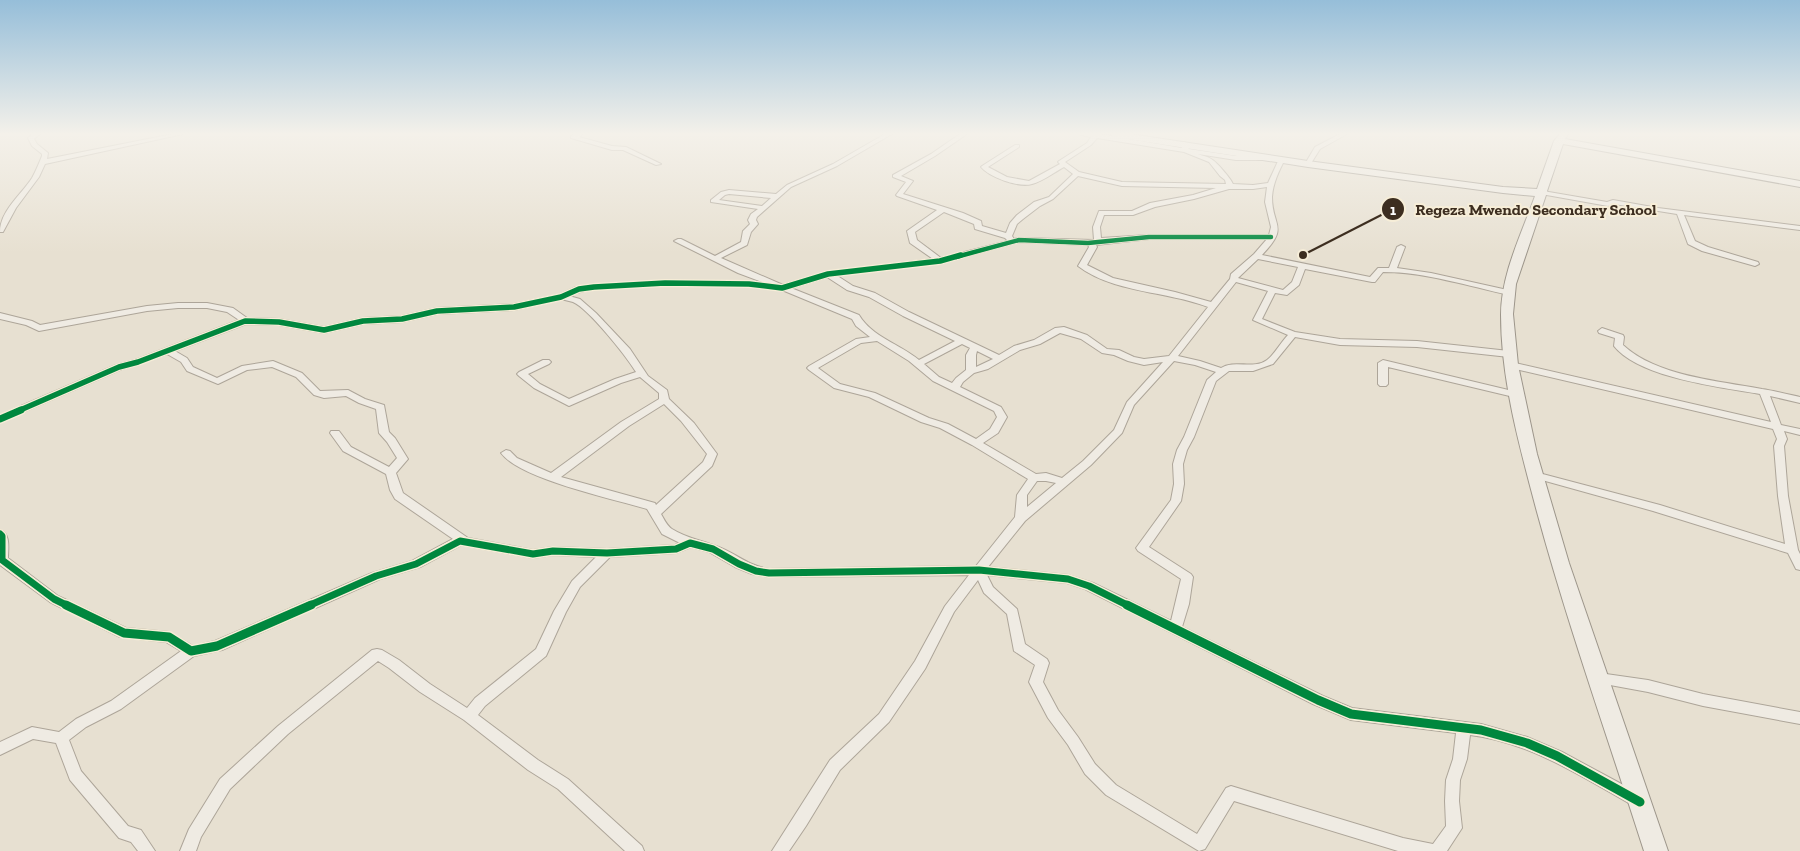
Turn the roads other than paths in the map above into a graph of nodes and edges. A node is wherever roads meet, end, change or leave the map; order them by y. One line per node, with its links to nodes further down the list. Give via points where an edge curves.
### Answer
1 (38, 174): 21 (street)
2 (816, 174): 16 (street)
3 (899, 174): 18 (street, via 895,176 910,181 899,195)
4 (993, 174): 5 (street, via 1029,183)
5 (1044, 174)
6 (1077, 174): 14 (street, via 1122,184); 23 (street, via 1051,198 1020,217 1014,223)
7 (1221, 174): 14 (street, via 1228,179)
8 (1273, 174): 13 (street)
9 (1381, 174): 15 (main road)
10 (1549, 174): 15 (main road)
11 (1747, 174): 12 (main road)
12 (1800, 184)
13 (1268, 185): 14 (street, via 1253,188); 22 (street, via 1274,228)
14 (1230, 186): 25 (street, via 1133,213 1102,213 1097,222)
15 (1543, 193): 19 (street); 37 (main road, via 1521,249)
16 (776, 196): 17 (street); 17 (street, via 729,192 713,201)
17 (764, 208): 28 (street, via 754,216 754,224 747,231 744,243)
18 (942, 210): 23 (street, via 974,220 978,227); 29 (street, via 911,231 913,241)
19 (1679, 212): 20 (street); 30 (street, via 1691,242)
20 (1800, 228)
21 (0, 230)
22 (1272, 237): 25 (street, via 1180,236); 27 (street)
23 (1010, 239): 25 (street); 29 (street)
24 (678, 241): 28 (street)
25 (1095, 242): 39 (street, via 1082,266 1100,276)
26 (1401, 248): 32 (street)
27 (1256, 256): 31 (street); 34 (street)
28 (716, 258): 35 (street)
29 (940, 261): 33 (street)
30 (1755, 264)
31 (1302, 266): 32 (street, via 1372,280 1381,270); 36 (street, via 1296,283 1286,293)
32 (1394, 270): 37 (street)
33 (828, 274): 35 (street); 45 (street, via 850,288 877,297)
34 (1234, 279): 36 (street); 39 (street)
35 (782, 288): 38 (street, via 749,284 665,283 594,287); 44 (street, via 856,317 859,324)
36 (1274, 290): 43 (street, via 1257,320)
37 (1509, 293): 50 (main road)
38 (561, 297): 41 (street, via 514,307 437,311 402,319 363,320 324,330 278,322); 55 (street, via 576,301 593,315)
39 (1213, 306): 49 (street)
40 (0, 316): 41 (street, via 39,328 190,304 223,308 239,314)
41 (245, 321): 47 (street)
42 (1602, 332): 58 (street, via 1620,338 1618,346 1623,354 1649,367)
43 (1294, 334): 50 (street, via 1340,342 1417,344); 54 (street, via 1270,362 1253,368 1227,368)
44 (878, 338): 52 (street); 66 (street, via 859,341 812,368 837,386 872,395)
45 (962, 341): 46 (street); 52 (street)
46 (975, 346): 48 (street); 53 (street, via 971,354)
47 (166, 350): 62 (street); 68 (street, via 184,360 190,369 213,380 218,381 245,368 273,364 299,375 317,393 348,393 381,407 384,433 403,459)
48 (999, 358): 49 (street, via 1064,330 1105,350 1144,362); 53 (street)
49 (1172, 358): 54 (street, via 1197,362); 72 (street, via 1130,404 1118,431 1087,464)
50 (1510, 360): 59 (main road); 63 (street)
51 (546, 362): 55 (street, via 522,374 569,403)
52 (918, 364): 57 (street, via 936,379)
53 (971, 371): 57 (street)
54 (1221, 372): 82 (street, via 1212,380 1182,450 1176,500 1142,548 1187,577 1188,587)
55 (643, 373): 60 (street, via 664,392)
56 (1383, 384): 59 (street, via 1384,363)
57 (955, 387): 66 (street, via 998,409 1002,417 994,430)
58 (1764, 392): 61 (street); 63 (street)
59 (1518, 395): 69 (main road)
60 (664, 400): 70 (street, via 625,424); 73 (street, via 677,409 712,454 708,464)
61 (1800, 400)
62 (0, 419)
63 (1777, 427): 64 (street); 78 (street, via 1782,439 1779,446 1782,496)
64 (1800, 432)
65 (335, 434): 68 (street, via 347,449)
66 (976, 443): 71 (street)
67 (506, 453): 70 (street, via 513,460)
68 (390, 472): 76 (street, via 399,496)
69 (1535, 475): 78 (street); 84 (main road, via 1560,563)
70 (552, 478): 73 (street, via 651,506)
71 (1034, 478): 72 (street, via 1046,477); 74 (street, via 1022,495)
72 (1064, 482): 74 (street)
73 (656, 512): 77 (street, via 666,531)
74 (1022, 518): 81 (street)
75 (0, 534): 83 (street, via 2,560 54,599 124,633 169,637)
76 (465, 542): 79 (street, via 533,554); 83 (street, via 460,541 416,564 376,576 217,646)
77 (690, 543): 79 (street, via 676,548); 81 (street, via 713,548 756,571)
78 (1792, 550): 80 (street)
79 (608, 553): 85 (street, via 576,584 541,652 480,702)
80 (1800, 566)
81 (979, 570): 82 (street, via 1068,579 1089,586); 91 (street, via 949,609 920,665 884,718 835,765); 95 (street, via 988,590 1013,612 1019,647 1042,663 1036,682 1053,714 1090,769 1111,790 1200,844 1231,793)
82 (1175, 629): 87 (street, via 1351,714)
83 (191, 652): 88 (street, via 116,705)
84 (1599, 678): 86 (street); 90 (main road)
85 (469, 716): 93 (street, via 377,654 282,730 225,784 194,834); 94 (street, via 532,766 564,784)
86 (1800, 718)
87 (1464, 728): 90 (street, via 1527,743); 96 (street, via 1460,759 1453,780 1454,828)
88 (61, 738): 89 (street, via 32,733); 92 (street, via 75,775 124,833 136,835)
89 (0, 749)
90 (1640, 802): 97 (main road)
91 (785, 850)
92 (146, 851)
93 (188, 851)
94 (636, 851)
95 (1431, 851)
96 (1438, 851)
97 (1656, 851)

